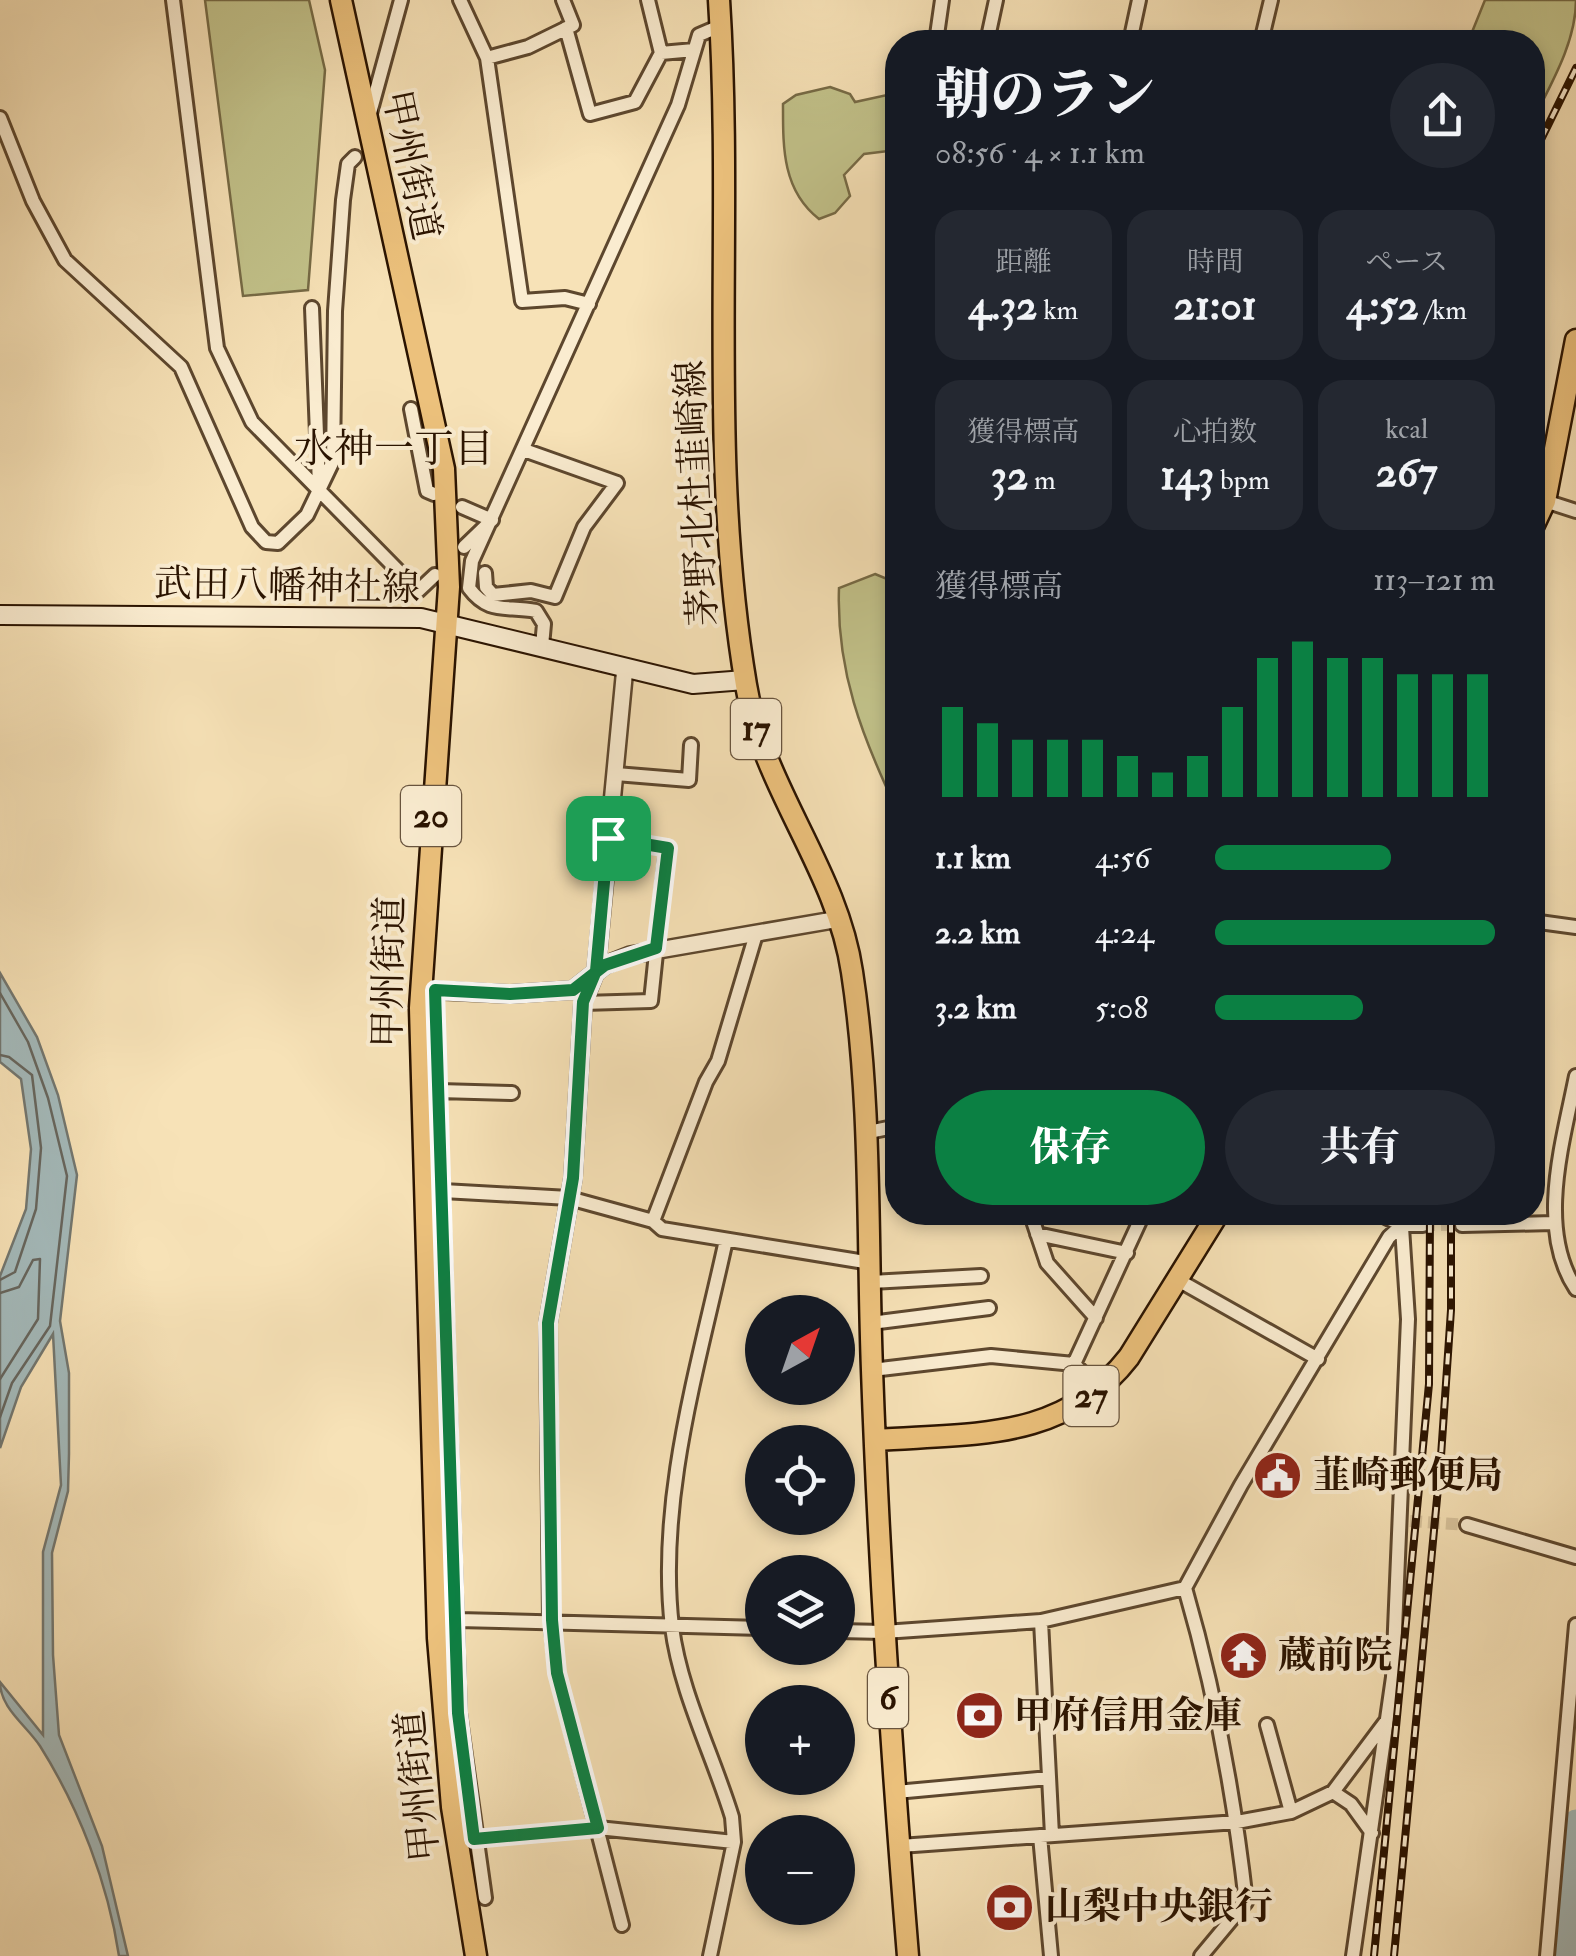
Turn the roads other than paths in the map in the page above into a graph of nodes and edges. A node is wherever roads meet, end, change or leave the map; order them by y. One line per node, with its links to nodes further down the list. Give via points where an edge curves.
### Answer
1 (173, 0): 29 (street, via 217,348 252,422)
2 (341, 0): 22 (main road, 甲州街道 / 20)
3 (400, 0): 22 (street)
4 (460, 0): 20 (street)
5 (563, 0): 13 (street, via 572,25)
6 (648, 0): 19 (street)
7 (718, 0): 12 (main road, 茅野北杜韮崎線 / 17)
8 (942, 0): 14 (street)
9 (996, 0): 15 (street)
10 (1139, 0): 16 (street)
11 (1271, 0): 17 (street)
12 (720, 26): 18 (street, via 699,36); 43 (main road, 茅野北杜韮崎線 / 17, via 722,478)
13 (566, 28): 19 (street, via 590,114 635,102); 20 (street)
14 (939, 30)
15 (990, 30)
16 (1133, 30)
17 (1264, 30)
18 (694, 50): 19 (street); 24 (street, via 678,106)
19 (661, 53)
20 (487, 58): 24 (street, via 522,301)
21 (0, 118): 29 (street, via 65,260 181,368 252,526 266,542 278,544 308,515)
22 (367, 124): 40 (main road, 甲州街道 / 20, via 444,468 450,587)
23 (355, 156): 29 (street, via 348,164 338,274 333,461)
24 (589, 304): 28 (street)
25 (312, 308): 29 (street)
26 (1576, 340): 31 (main road)
27 (411, 410): 30 (street, via 427,491)
28 (524, 450): 34 (street); 38 (street, via 617,483 584,527 555,597 531,592)
29 (319, 492): 37 (street, via 418,591)
30 (434, 494)
31 (1545, 501): 33 (street)
32 (462, 507): 34 (street)
33 (1576, 511)
34 (492, 520): 35 (street); 38 (street, via 472,561 469,588 497,611)
35 (464, 547)
36 (485, 573): 38 (street, via 486,587)
37 (435, 575)
38 (507, 603): 41 (street, via 536,611 544,624)
39 (0, 615): 40 (main road, 武田八幡神社線, via 421,618)
40 (444, 624): 41 (main road, 武田八幡神社線); 53 (main road, 甲州街道 / 20)
41 (542, 646): 42 (main road, 武田八幡神社線)
42 (624, 667): 43 (main road, 武田八幡神社線, via 693,684); 45 (street)
43 (745, 680): 47 (main road, 茅野北杜韮崎線 / 17, via 760,746 826,878)
44 (691, 745): 45 (street, via 689,780)
45 (616, 774): 46 (street)
46 (608, 838): 51 (street, via 668,848); 52 (street)
47 (839, 919): 50 (street); 59 (main road, 茅野北杜韮崎線 / 17, via 853,974)
48 (1545, 923): 49 (street)
49 (1576, 927)
50 (756, 934): 51 (street); 62 (street, via 718,1062)
51 (656, 948): 52 (street); 54 (street, via 651,1000)
52 (596, 971): 53 (street, via 573,990); 54 (street)
53 (428, 990): 56 (street); 111 (main road, 甲州街道 / 20, via 438,1638 452,1807)
54 (583, 1002): 61 (street)
55 (1576, 1076): 64 (street)
56 (439, 1091): 57 (street); 60 (street)
57 (512, 1092)
58 (885, 1129): 59 (street)
59 (864, 1133): 73 (main road, 茅野北杜韮崎線 / 17)
60 (442, 1191): 61 (street); 88 (street)
61 (569, 1198): 62 (street); 89 (street, via 548,1323)
62 (653, 1221): 71 (street, via 662,1229)
63 (1545, 1223): 64 (street)
64 (1554, 1223): 76 (street, via 1559,1260)
65 (1034, 1225): 70 (street)
66 (1138, 1225): 72 (street)
67 (1211, 1225): 75 (main road, 27)
68 (1398, 1225): 80 (street)
69 (1402, 1225): 96 (street, via 1405,1521)
70 (1037, 1234): 72 (street); 78 (street, via 1047,1263)
71 (726, 1240): 73 (street); 92 (street, via 677,1466)
72 (1127, 1252): 78 (street)
73 (871, 1273): 74 (street); 79 (main road, 茅野北杜韮崎線 / 17)
74 (980, 1276)
75 (1178, 1280): 80 (street); 83 (main road, 27, via 1129,1357)
76 (1576, 1289)
77 (988, 1308): 79 (street)
78 (1096, 1318): 81 (street)
79 (871, 1323): 82 (main road, 茅野北杜韮崎線 / 17)
80 (1318, 1359): 87 (street)
81 (1074, 1364): 82 (street, via 992,1356); 83 (street)
82 (872, 1370): 84 (main road, 茅野北杜韮崎線 / 17)
83 (1099, 1390): 84 (main road, 27, via 1044,1423)
84 (876, 1440): 95 (main road, 6)
85 (1467, 1525): 86 (street)
86 (1576, 1557)
87 (1185, 1588): 90 (street); 102 (street, via 1210,1675)
88 (458, 1620): 89 (street); 106 (street, via 458,1713)
89 (552, 1620): 92 (street); 103 (street, via 557,1673)
90 (1041, 1621): 95 (street); 98 (street)
91 (1576, 1625): 117 (street)
92 (672, 1626): 93 (street); 107 (street)
93 (745, 1628)
94 (855, 1631): 95 (street)
95 (884, 1632): 99 (main road, 6)
96 (1388, 1718): 100 (street); 104 (street)
97 (1267, 1724): 101 (street)
98 (1049, 1778): 99 (street); 105 (street)
99 (896, 1792): 108 (main road, 6)
100 (1333, 1792): 101 (street); 104 (street)
101 (1291, 1812): 102 (street)
102 (1237, 1822): 105 (street); 115 (street, via 1246,1902)
103 (598, 1828): 106 (street); 107 (street); 110 (street)
104 (1372, 1833): 116 (street)
105 (1046, 1836): 108 (street); 114 (street)
106 (474, 1839): 109 (street)
107 (734, 1842): 112 (street)
108 (900, 1846): 113 (main road, 6)
109 (486, 1898)
110 (622, 1925)
111 (476, 1956)
112 (710, 1956)
113 (908, 1956)
114 (1051, 1956)
115 (1201, 1956)
116 (1353, 1956)
117 (1547, 1956)

